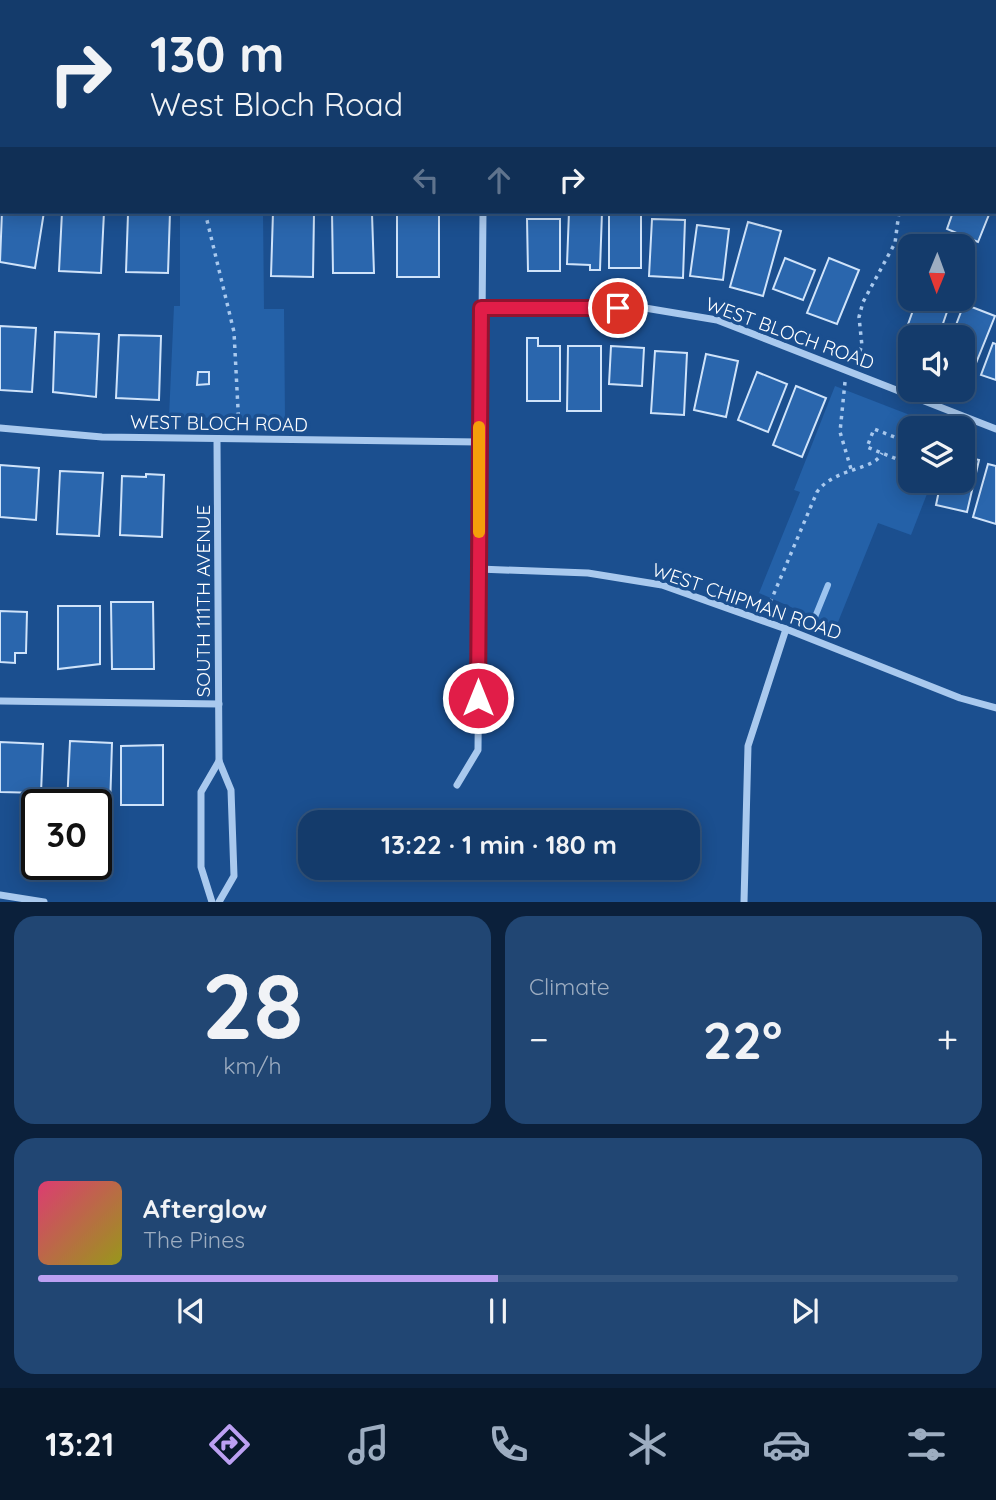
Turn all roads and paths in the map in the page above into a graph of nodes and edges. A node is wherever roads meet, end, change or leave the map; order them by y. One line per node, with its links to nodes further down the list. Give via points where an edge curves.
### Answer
1 (205, 214): 10 (path, via 234,332)
2 (483, 214): 4 (street)
3 (899, 214): 5 (path, via 895,243 863,302 859,317 862,346)
4 (481, 308): 5 (street, WEST BLOCH ROAD, via 645,308 684,313 717,320); 11 (street)
5 (851, 371): 7 (street, WEST BLOCH ROAD); 14 (path, via 842,396 840,432)
6 (0, 428): 9 (street, WEST BLOCH ROAD)
7 (996, 429)
8 (898, 438): 12 (path, via 874,429 867,447)
9 (217, 440): 10 (street, WEST BLOCH ROAD); 19 (street, SOUTH 111TH AVENUE)
10 (242, 440): 11 (street, WEST BLOCH ROAD)
11 (479, 442): 15 (street)
12 (883, 453): 13 (path); 14 (path, via 874,463)
13 (898, 459)
14 (850, 469): 16 (path, via 831,477 813,498)
15 (479, 569): 16 (street, WEST CHIPMAN ROAD, via 623,577 662,585); 22 (street, via 478,750)
16 (763, 621): 17 (street, WEST CHIPMAN ROAD)
17 (786, 629): 20 (street, WEST CHIPMAN ROAD); 27 (street, via 748,746)
18 (0, 702): 19 (street)
19 (219, 704): 21 (street, SOUTH 111TH AVENUE)
20 (996, 708)
21 (219, 761): 25 (street, via 201,792 201,867); 26 (street, SOUTH 111TH AVENUE, via 231,790 234,876)
22 (457, 785)
23 (0, 895): 24 (street)
24 (44, 901)
25 (212, 901)
26 (219, 901)
27 (744, 901)

